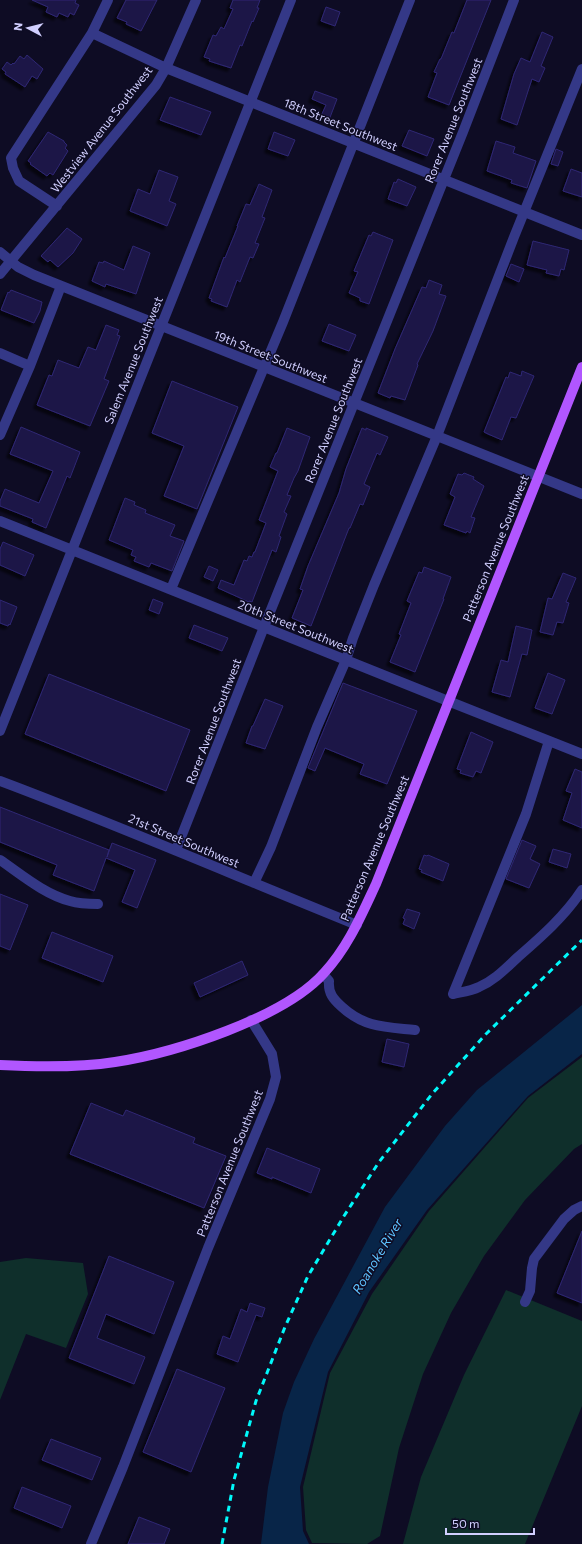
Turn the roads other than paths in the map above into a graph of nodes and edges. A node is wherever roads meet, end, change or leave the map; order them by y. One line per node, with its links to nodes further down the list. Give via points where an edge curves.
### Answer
1 (108, 0): 6 (street, Westview Avenue Southwest)
2 (196, 0): 7 (street, Westview Avenue Southwest)
3 (291, 0): 9 (street, Salem Avenue Southwest)
4 (410, 0): 10 (street)
5 (514, 0): 11 (street, Rorer Avenue Southwest)
6 (92, 33): 7 (street, 18th Street Southwest); 12 (street, Westview Avenue Southwest, via 11,158 19,181)
7 (166, 68): 9 (street, 18th Street Southwest); 12 (street, Westview Avenue Southwest, via 143,102)
8 (582, 69): 13 (street)
9 (251, 102): 10 (street, 18th Street Southwest); 19 (street, Salem Avenue Southwest)
10 (353, 143): 11 (street, 18th Street Southwest); 22 (street)
11 (444, 180): 13 (street, 18th Street Southwest); 24 (street, Rorer Avenue Southwest)
12 (57, 206): 16 (street, Westview Avenue Southwest)
13 (524, 212): 14 (street, 18th Street Southwest); 26 (street)
14 (582, 235)
15 (0, 252): 16 (street, 19th Street Southwest)
16 (11, 261): 17 (street, Westview Avenue Southwest); 18 (street, 19th Street Southwest, via 18,267)
17 (0, 274)
18 (61, 286): 19 (street, 19th Street Southwest); 21 (street)
19 (161, 327): 22 (street, 19th Street Southwest); 30 (street, Salem Avenue Southwest)
20 (0, 353): 21 (street)
21 (30, 366): 25 (street)
22 (263, 366): 24 (street, 19th Street Southwest); 31 (street)
23 (582, 367): 27 (main road, Patterson Avenue Southwest)
24 (354, 403): 26 (street, 19th Street Southwest); 32 (street, Rorer Avenue Southwest)
25 (0, 435)
26 (437, 436): 27 (street, 19th Street Southwest); 33 (street, via 371,592)
27 (538, 477): 28 (street, 19th Street Southwest); 34 (main road, Patterson Avenue Southwest)
28 (582, 494)
29 (0, 521): 30 (street, 20th Street Southwest)
30 (72, 550): 31 (street, 20th Street Southwest); 35 (street, Salem Avenue Southwest)
31 (172, 589): 32 (street, 20th Street Southwest)
32 (264, 627): 33 (street, 20th Street Southwest); 39 (street, Rorer Avenue Southwest)
33 (346, 660): 34 (street, 20th Street Southwest); 41 (street)
34 (448, 701): 36 (street, 20th Street Southwest); 44 (main road, Patterson Avenue Southwest, via 376,884)
35 (0, 730)
36 (549, 741): 37 (street, 20th Street Southwest); 42 (street, via 526,814 452,994 479,987 496,976 545,932)
37 (582, 754)
38 (0, 781): 39 (street, 21st Street Southwest)
39 (176, 850): 41 (street, 21st Street Southwest)
40 (0, 860): 43 (street, via 56,896 83,904)
41 (254, 883): 44 (street, 21st Street Southwest)
42 (582, 890)
43 (98, 904)
44 (357, 925): 45 (main road, Patterson Avenue Southwest)
45 (326, 978): 46 (main road, Patterson Avenue Southwest, via 277,1008); 47 (street, via 331,996 349,1014 363,1022)
46 (251, 1020): 48 (main road, via 182,1046 115,1062 47,1067); 51 (street, Patterson Avenue Southwest, via 272,1054 276,1077 270,1099)
47 (416, 1030)
48 (0, 1065)
49 (582, 1206): 50 (street, via 564,1219 534,1259 530,1290)
50 (525, 1302)
51 (91, 1544)

